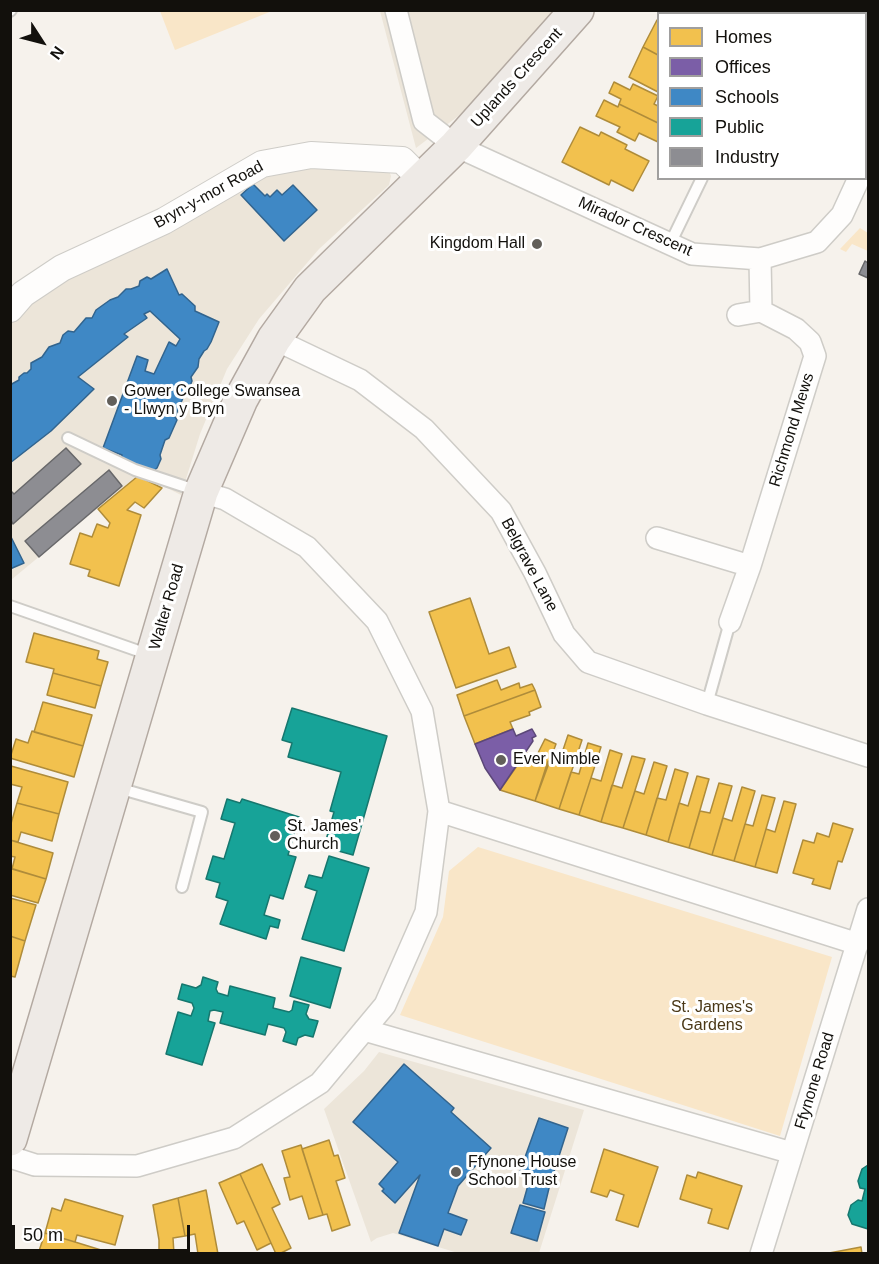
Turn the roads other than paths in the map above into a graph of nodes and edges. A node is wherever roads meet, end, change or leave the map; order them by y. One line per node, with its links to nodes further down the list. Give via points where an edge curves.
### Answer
1 (396, 10): 3 (street, Mirador Crescent, via 424,121)
2 (577, 10): 3 (main road, Uplands Crescent)
3 (456, 146): 4 (main road, Walter Road); 7 (street, Mirador Crescent)
4 (421, 179): 9 (street, Bryn-y-mor Road, via 402,160 311,155 262,164 164,221); 12 (main road, Walter Road, via 310,289)
5 (701, 180): 7 (lane)
6 (858, 180): 8 (street, Mirador Crescent, via 842,215 817,242)
7 (670, 244): 8 (street, Mirador Crescent, via 692,254)
8 (760, 260): 10 (street)
9 (14, 295)
10 (761, 311): 11 (street); 16 (street, Richmond Mews, via 796,329 810,342 815,356)
11 (738, 315)
12 (274, 339): 14 (main road, Walter Road, via 241,399); 20 (street, Belgrave Lane, via 360,380 424,429 501,511 564,634 588,662)
13 (68, 438): 14 (lane, via 135,470)
14 (201, 492): 19 (main road, Walter Road); 23 (street, via 225,499 307,547 376,621 422,711)
15 (657, 538): 16 (street)
16 (750, 566): 18 (street, Richmond Mews)
17 (10, 606): 19 (lane)
18 (730, 622): 20 (lane)
19 (153, 656): 22 (main road, Walter Road)
20 (707, 704): 21 (street, Belgrave Lane)
21 (868, 756)
22 (114, 787): 24 (lane, via 202,812); 28 (main road, Walter Road)
23 (439, 812): 26 (street); 27 (street, via 426,912 385,1005)
24 (182, 887)
25 (868, 909): 26 (street, Ffynone Road)
26 (858, 944): 29 (street, Ffynone Road)
27 (364, 1030): 29 (street); 30 (street, via 320,1083 234,1138 136,1166 35,1165)
28 (10, 1139)
29 (792, 1153): 31 (street, Ffynone Road)
30 (10, 1157)
31 (761, 1254)

